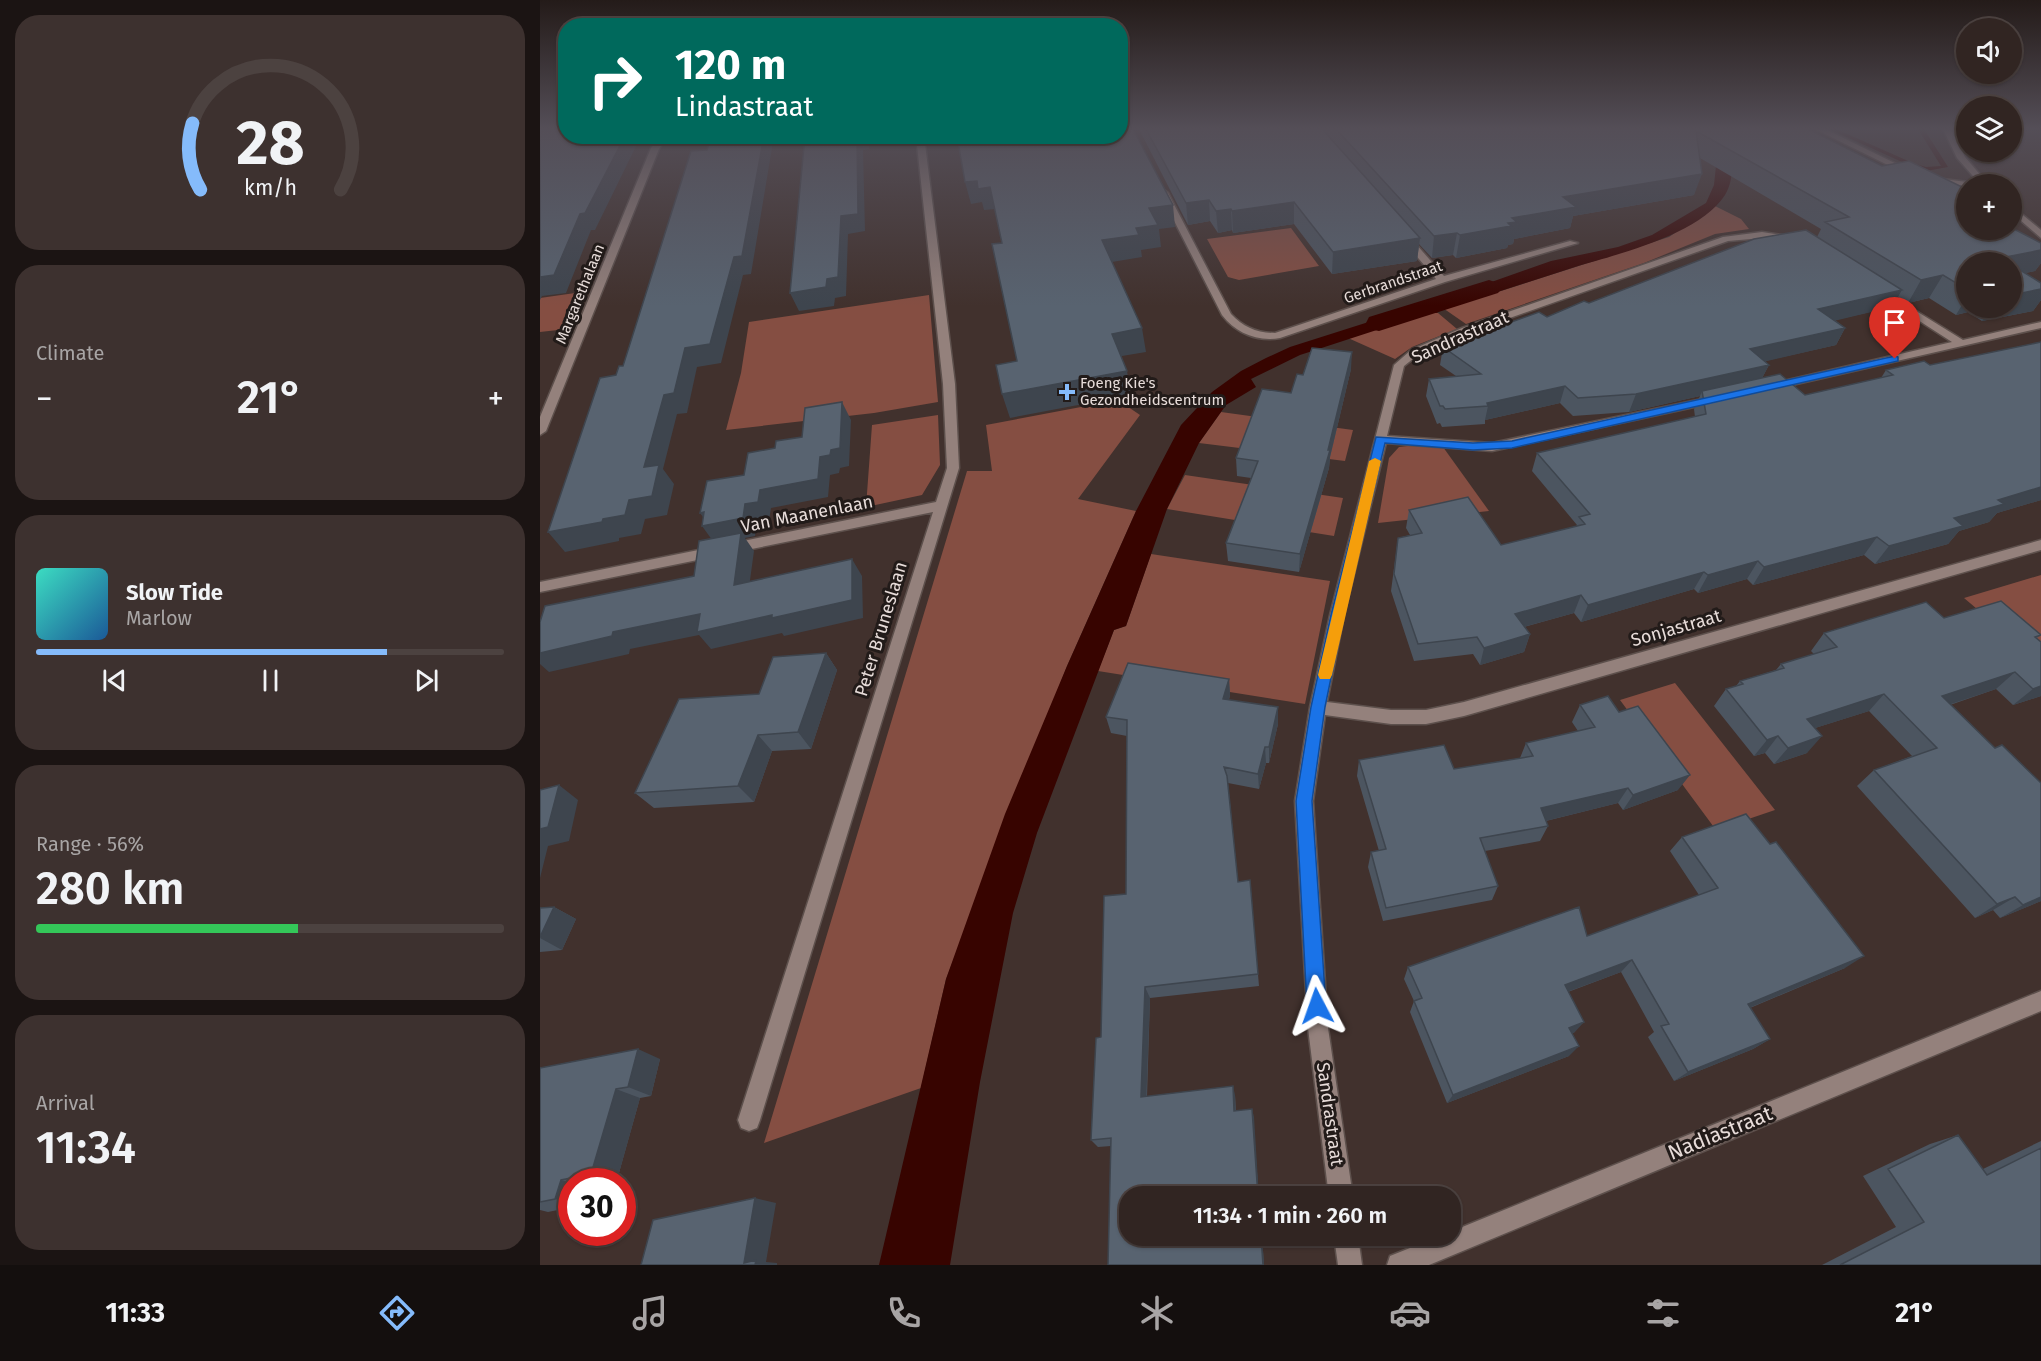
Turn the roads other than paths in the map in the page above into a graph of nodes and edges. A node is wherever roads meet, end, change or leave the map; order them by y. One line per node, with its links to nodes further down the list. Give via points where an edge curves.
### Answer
1 (639, 188): 15 (street, Margarethalaan)
2 (926, 188): 17 (street, Peter Bruneslaan, via 950,384 953,468)
3 (1162, 188): 9 (street, Gerbrandstraat, via 1227,315 1236,325 1261,336 1276,336)
4 (2022, 218): 6 (street)
5 (1396, 227): 9 (street)
6 (2041, 235)
7 (1573, 243): 9 (street, Gerbrandstraat)
8 (1812, 248): 16 (street, Sandrastraat, via 1781,236 1755,234 1726,239 1466,330 1415,352 1399,365)
9 (1442, 280)
10 (1872, 286): 12 (street)
11 (2041, 325): 12 (street)
12 (1962, 344): 13 (street)
13 (1754, 390)
14 (1731, 395): 16 (street, via 1492,447)
15 (540, 431)
16 (1380, 439): 20 (street, Sandrastraat)
17 (940, 506): 19 (street, Van Maanenlaan); 22 (street, Peter Bruneslaan)
18 (2041, 545): 20 (street, Sonjastraat, via 1464,709 1426,717 1391,717)
19 (540, 587)
20 (1318, 707): 23 (street, Sandrastraat, via 1304,801 1318,1028)
21 (2041, 1001): 26 (street, Nadiastraat)
22 (749, 1120)
23 (1340, 1186)
24 (1347, 1246): 25 (street)
25 (1350, 1265)
26 (1400, 1265)

